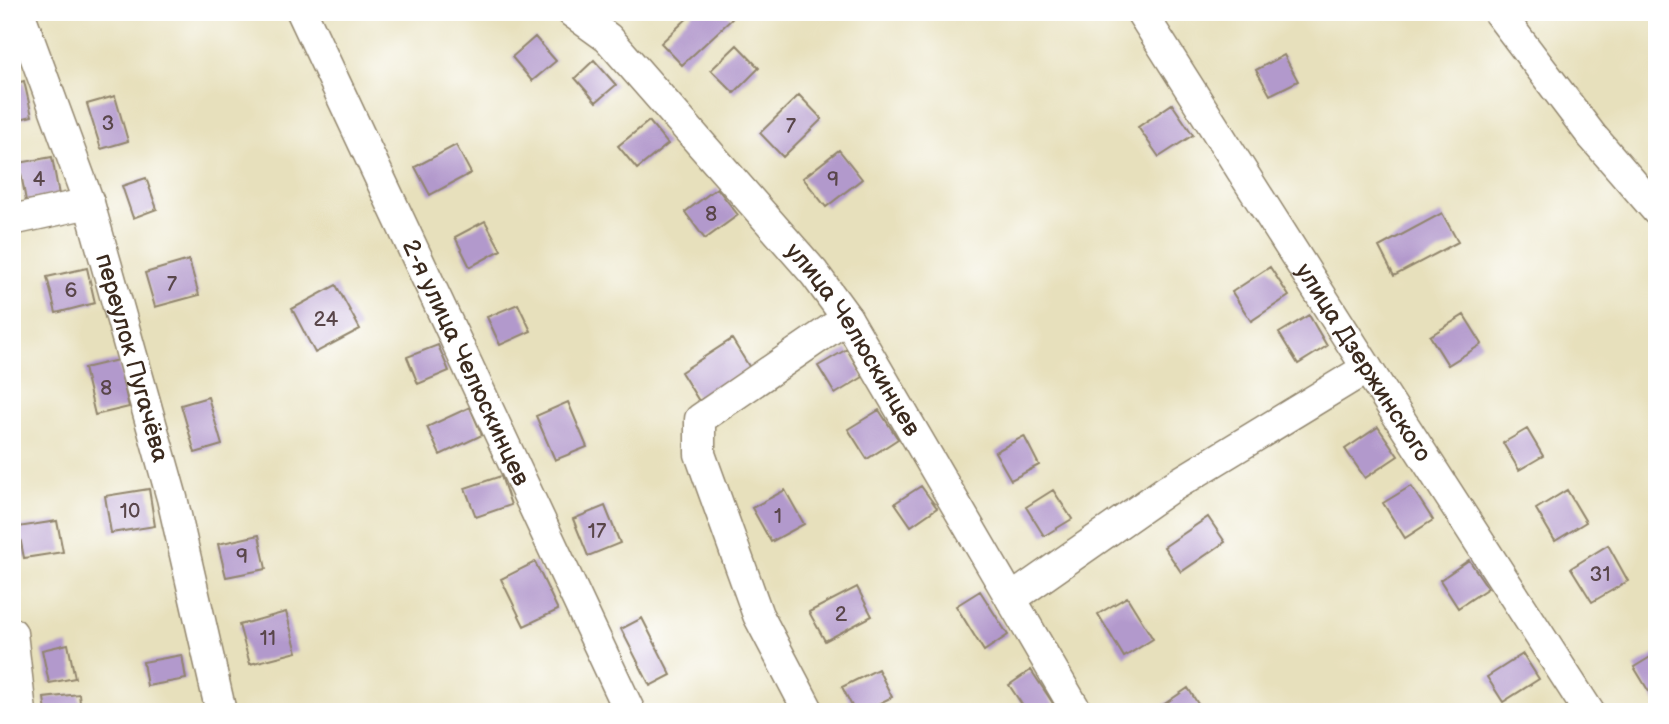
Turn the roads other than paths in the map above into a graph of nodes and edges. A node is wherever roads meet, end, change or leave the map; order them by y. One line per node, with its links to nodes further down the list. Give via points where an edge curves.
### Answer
1 (19, 12): 6 (street, переулок Пугачёва)
2 (302, 12): 15 (street, 2-я улица Челюскинцев)
3 (572, 12): 9 (street, улица Челюскинцев, via 608,38 814,273)
4 (1141, 12): 10 (street, улица Дзержинского)
5 (1497, 12): 7 (street, via 1592,136)
6 (89, 203): 8 (street); 14 (street, переулок Пугачёва, via 172,498)
7 (1657, 211)
8 (12, 219)
9 (847, 318): 11 (street, улица Челюскинцев); 16 (street, via 700,419 700,454 758,615)
10 (1367, 368): 11 (street, via 1167,490); 18 (street, улица Дзержинского)
11 (1011, 599): 17 (street, улица Челюскинцев)
12 (12, 633): 13 (street)
13 (21, 712)
14 (221, 712)
15 (630, 712)
16 (808, 712)
17 (1077, 712)
18 (1589, 712)

